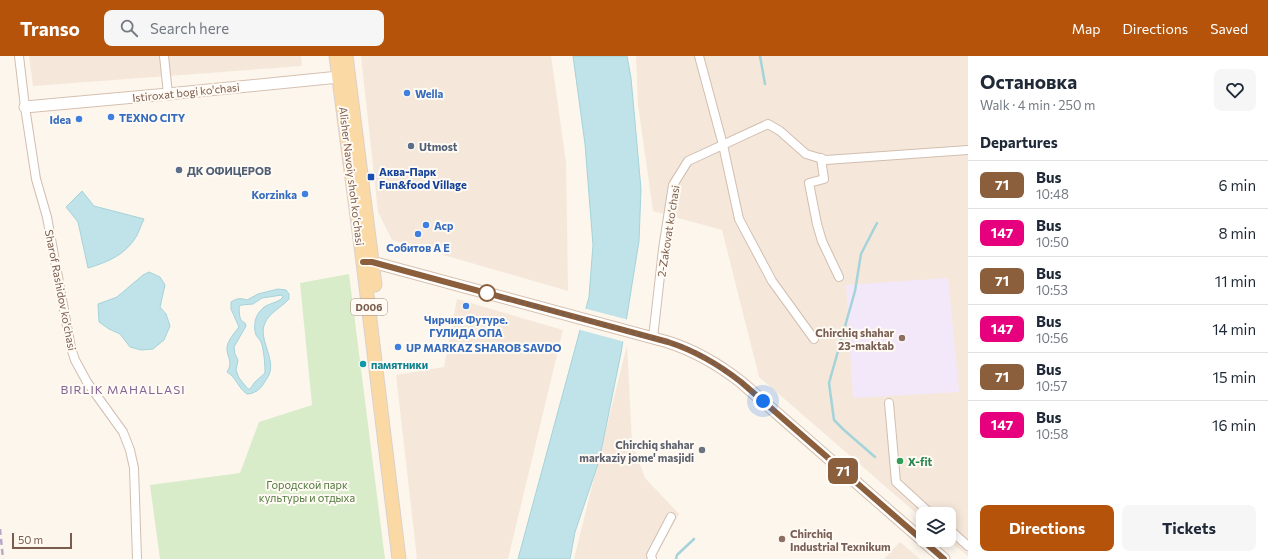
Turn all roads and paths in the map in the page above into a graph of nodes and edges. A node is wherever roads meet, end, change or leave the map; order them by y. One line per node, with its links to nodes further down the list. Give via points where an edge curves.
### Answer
1 (19, 56): 8 (street, Sharof Rashidov ko'chasi)
2 (164, 56): 7 (street)
3 (336, 56): 6 (main road, Alisher Navoiy shoh koʻchasi / D006)
4 (346, 56): 6 (main road, Alisher Navoiy shoh koʻchasi / D006)
5 (699, 56): 9 (street)
6 (344, 76): 7 (main road, Istiroxat bogi ko'chasi); 12 (main road, Alisher Navoiy shoh koʻchasi / D006)
7 (168, 94): 8 (main road, Istiroxat bogi ko'chasi)
8 (25, 106): 21 (street, Sharof Rashidov ko'chasi, via 36,179 47,217 71,348 87,382 123,432 132,459)
9 (723, 145): 11 (street, 2-Zakovat ko‘chasi, via 768,124 806,154); 14 (street, 2-Zakovat ko‘chasi, via 688,161 673,185); 15 (street, via 739,219 772,280)
10 (968, 150): 11 (street, 2-Zakovat ko‘chasi, via 826,160)
11 (821, 158): 13 (street, via 824,179 809,183 822,241)
12 (368, 262): 14 (main road); 22 (main road, Alisher Navoiy shoh koʻchasi / D006); 23 (main road, Alisher Navoiy shoh koʻchasi / D006)
13 (839, 277)
14 (653, 338): 25 (main road, via 694,351 730,374)
15 (814, 339)
16 (889, 403): 17 (street, via 896,482)
17 (924, 507)
18 (671, 517): 24 (street, via 651,555)
19 (956, 535): 20 (street)
20 (968, 546)
21 (138, 559)
22 (399, 559)
23 (407, 559)
24 (652, 559)
25 (944, 559)

